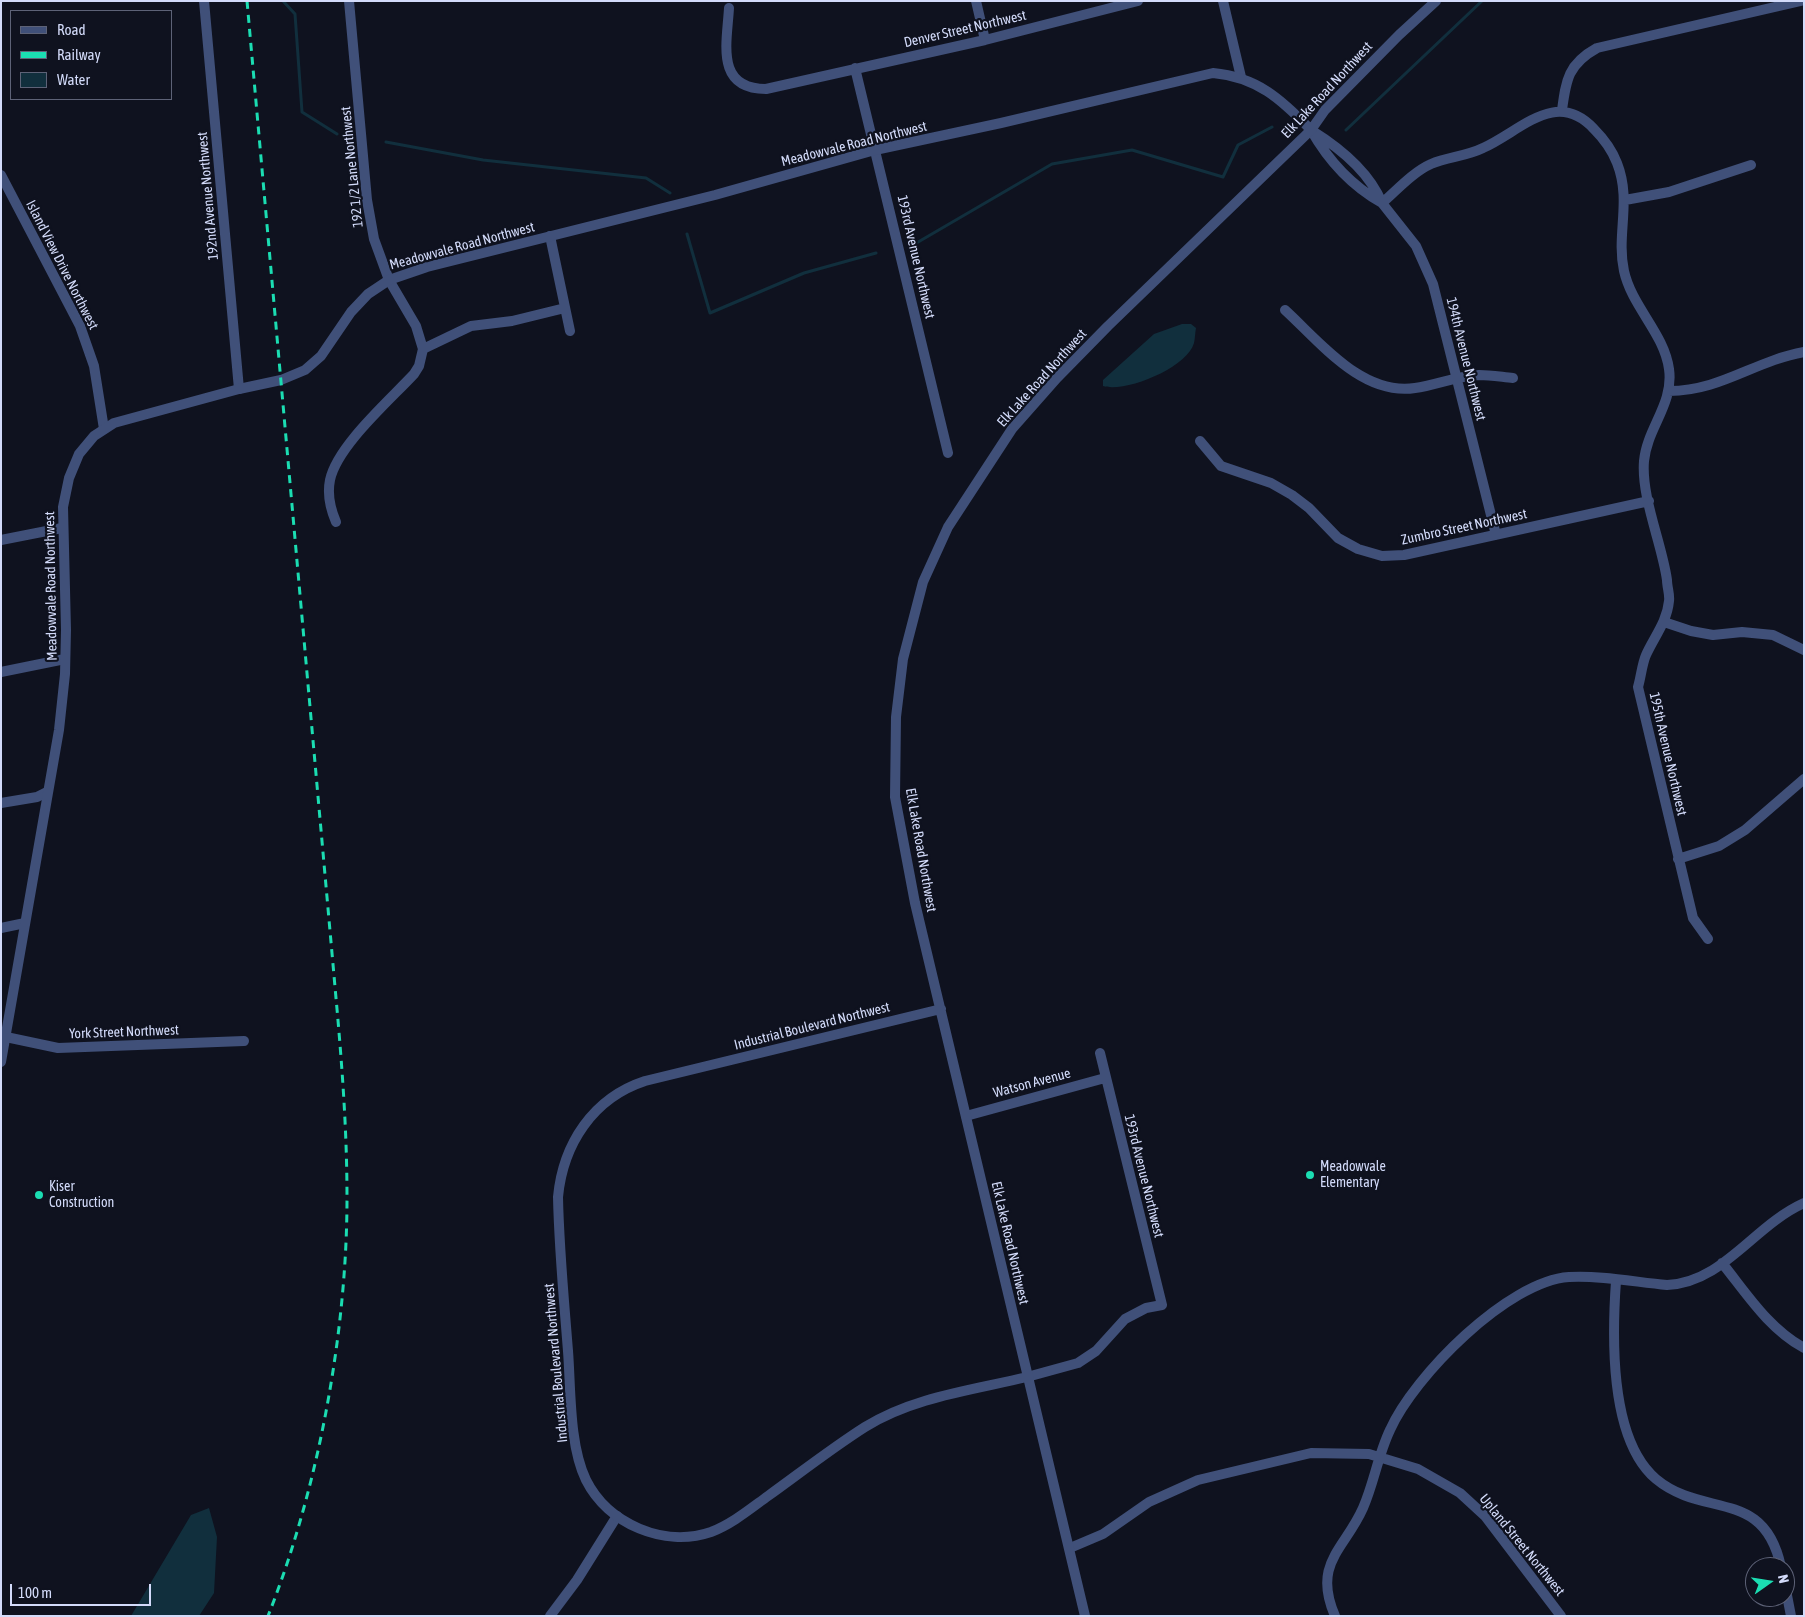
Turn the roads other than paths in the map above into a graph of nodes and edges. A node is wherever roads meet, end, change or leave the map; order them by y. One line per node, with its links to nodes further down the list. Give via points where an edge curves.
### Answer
1 (204, 1): 28 (street, 192nd Avenue Northwest)
2 (349, 1): 20 (street, 192 1/2 Lane Northwest, via 367,200 376,248)
3 (976, 1): 9 (street)
4 (1138, 1): 9 (street, Denver Street Northwest)
5 (1223, 1): 11 (street)
6 (1436, 1): 13 (street, Elk Lake Road Northwest, via 1325,110)
7 (1801, 1): 12 (street, via 1597,48 1582,58 1569,73)
8 (729, 8): 10 (street, Denver Street Northwest, via 727,62 733,76 746,86 766,89)
9 (985, 40): 10 (street, Denver Street Northwest)
10 (855, 68): 14 (street, 193rd Avenue Northwest)
11 (1241, 77): 13 (street, Meadowvale Road Northwest, via 1272,94); 14 (street, Meadowvale Road Northwest, via 1206,74)
12 (1562, 110): 17 (street, 195th Avenue Northwest, via 1580,116 1606,143 1620,172); 18 (street, via 1546,113 1481,149 1424,168)
13 (1311, 130): 18 (street, 194th Avenue Northwest, via 1325,154 1365,193); 49 (street, Elk Lake Road Northwest, via 1108,326 1012,428 948,527 923,582 899,688 895,797 915,903)
14 (875, 150): 19 (street, Meadowvale Road Northwest, via 715,195); 32 (street, 193rd Avenue Northwest)
15 (1751, 165): 17 (street, via 1669,192)
16 (1, 175): 30 (street, Island View Drive Northwest, via 80,326 96,375)
17 (1625, 200): 29 (street, 195th Avenue Northwest, via 1621,248 1624,270 1636,302 1665,351 1670,371)
18 (1382, 203): 27 (street, 194th Avenue Northwest, via 1416,246 1426,265)
19 (550, 236): 20 (street, Meadowvale Road Northwest); 21 (street)
20 (390, 280): 24 (street, 192 1/2 Lane Northwest, via 416,326); 28 (street, Meadowvale Road Northwest, via 360,302 321,356 305,370 281,380)
21 (565, 308): 23 (street); 24 (street, via 512,321 471,326)
22 (1285, 310): 27 (street, via 1347,366 1378,385 1413,389)
23 (570, 331)
24 (423, 349): 34 (street, via 414,374 347,447 334,469 329,502)
25 (1804, 352): 29 (street, via 1759,364 1715,385 1696,390)
26 (1513, 378): 27 (street, via 1478,376)
27 (1457, 380): 36 (street, 194th Avenue Northwest)
28 (239, 388): 30 (street, Meadowvale Road Northwest, via 123,420)
29 (1669, 391): 33 (street, 195th Avenue Northwest, via 1646,451 1644,473)
30 (104, 429): 35 (street, Meadowvale Road Northwest, via 86,444 69,478)
31 (1200, 441): 36 (street, Zumbro Street Northwest, via 1221,466 1271,483 1292,495 1338,538 1358,549 1382,556 1404,555)
32 (948, 453)
33 (1649, 501): 36 (street, Zumbro Street Northwest); 38 (street, 195th Avenue Northwest, via 1665,566 1669,600)
34 (336, 522)
35 (62, 528): 37 (street); 40 (street, Meadowvale Road Northwest, via 66,576)
36 (1496, 535)
37 (1, 540)
38 (1664, 622): 39 (street, via 1713,635 1742,632 1772,636); 45 (street, 195th Avenue Northwest, via 1645,656 1638,687)
39 (1804, 650)
40 (65, 659): 41 (street); 43 (street, Meadowvale Road Northwest, via 59,730)
41 (1, 672)
42 (1804, 779): 45 (street, via 1745,830 1719,846)
43 (47, 792): 44 (street, via 37,797); 46 (street, Meadowvale Road Northwest)
44 (1, 803)
45 (1678, 859): 48 (street, 195th Avenue Northwest, via 1693,918)
46 (25, 923): 47 (street); 50 (street, Meadowvale Road Northwest)
47 (1, 928)
48 (1708, 939)
49 (940, 1008): 55 (street, Elk Lake Road Northwest); 63 (street, Industrial Boulevard Northwest, via 637,1084 608,1100 576,1137 563,1166 558,1197 574,1429 586,1480 604,1505)
50 (6, 1037): 51 (street, York Street Northwest, via 58,1048); 53 (street, Meadowvale Road Northwest)
51 (244, 1041)
52 (1100, 1053): 54 (street, 193rd Avenue Northwest)
53 (1, 1062)
54 (1106, 1078): 55 (street, Watson Avenue); 59 (street, 193rd Avenue Northwest)
55 (966, 1116): 61 (street, Elk Lake Road Northwest)
56 (1804, 1203): 57 (street, via 1786,1211)
57 (1722, 1263): 58 (street, via 1705,1276 1680,1284); 60 (street, via 1771,1325)
58 (1616, 1281): 62 (street, via 1581,1277 1557,1279 1533,1287 1510,1301 1451,1347 1431,1368 1404,1403); 65 (street, via 1612,1338 1616,1383 1629,1437 1639,1459 1655,1478 1676,1492 1702,1502 1738,1509 1757,1520 1771,1537)
59 (1162, 1305): 61 (street, Industrial Boulevard Northwest, via 1139,1311 1125,1319 1096,1351 1078,1363)
60 (1804, 1348)
61 (1027, 1377): 63 (street, Industrial Boulevard Northwest, via 932,1400 881,1418 736,1519 711,1532 668,1536 640,1529); 64 (street, Elk Lake Road Northwest)
62 (1380, 1456): 64 (street, Upland Street Northwest, via 1355,1452 1311,1453 1204,1478 1149,1502 1103,1534); 68 (street, via 1361,1512 1331,1563 1328,1586); 69 (street, Upland Street Northwest, via 1434,1476 1472,1504)
63 (617, 1516): 66 (street)
64 (1070, 1548): 67 (street, Elk Lake Road Northwest)
65 (1778, 1557)
66 (550, 1616)
67 (1085, 1616)
68 (1335, 1616)
69 (1561, 1616)

